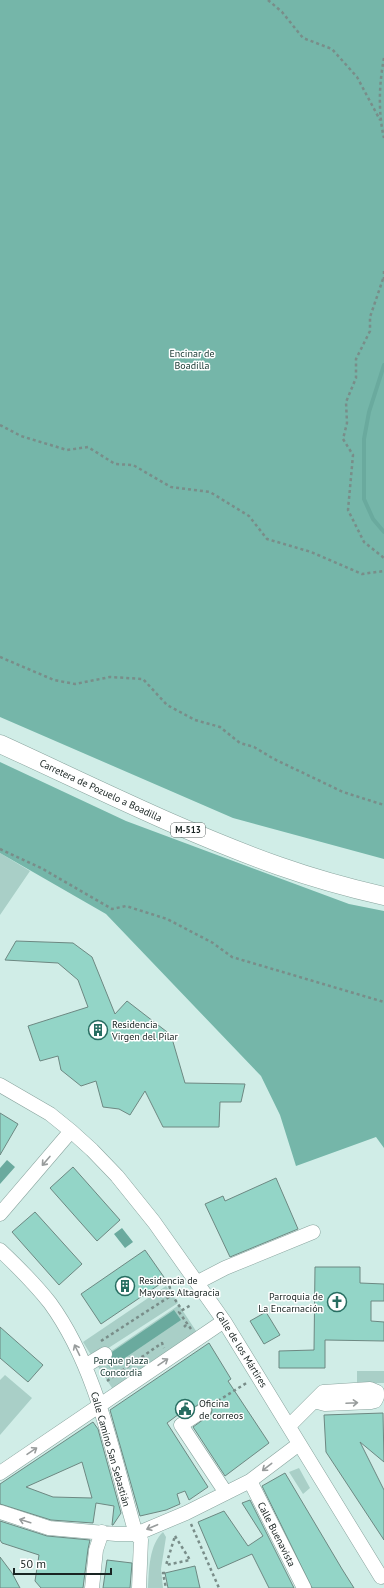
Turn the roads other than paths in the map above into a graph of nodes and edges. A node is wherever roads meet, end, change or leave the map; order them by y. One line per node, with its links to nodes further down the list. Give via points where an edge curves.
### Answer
1 (0, 744): 2 (main road, Carretera de Pozuelo a Boadilla / M-513, via 246,854 338,885)
2 (384, 896)
3 (0, 1084): 4 (street, Calle de los Mártires)
4 (71, 1131): 5 (street, one-way to 5); 8 (street, Calle de los Mártires, via 117,1176)
5 (0, 1214)
6 (313, 1232): 8 (street, via 225,1268)
7 (0, 1250): 11 (street, Calle Camino San Sebastián, one-way to 7, via 51,1304)
8 (198, 1282): 9 (street, Calle de los Mártires)
9 (224, 1321): 13 (street, one-way to 9); 15 (street, Calle de los Mártires)
10 (102, 1348): 11 (street)
11 (84, 1366): 13 (street, Calle Camino San Sebastián)
12 (314, 1401): 15 (street)
13 (99, 1405): 17 (street, one-way to 13); 22 (street, Calle Camino San Sebastián)
14 (204, 1410): 19 (street, via 181,1425)
15 (288, 1426): 16 (street, Calle de los Mártires)
16 (299, 1444): 18 (street, one-way to 18); 23 (street, Calle de los Mártires)
17 (0, 1473)
18 (250, 1481): 19 (street); 26 (street, Calle Buenavista)
19 (226, 1493): 22 (street, one-way to 22)
20 (0, 1512): 21 (street, one-way to 20, via 49,1528)
21 (102, 1532): 22 (street); 24 (street, via 96,1550)
22 (136, 1534): 25 (street, Calle Camino San Sebastián, via 141,1540)
23 (381, 1580)
24 (92, 1588)
25 (139, 1588)
26 (304, 1588)

